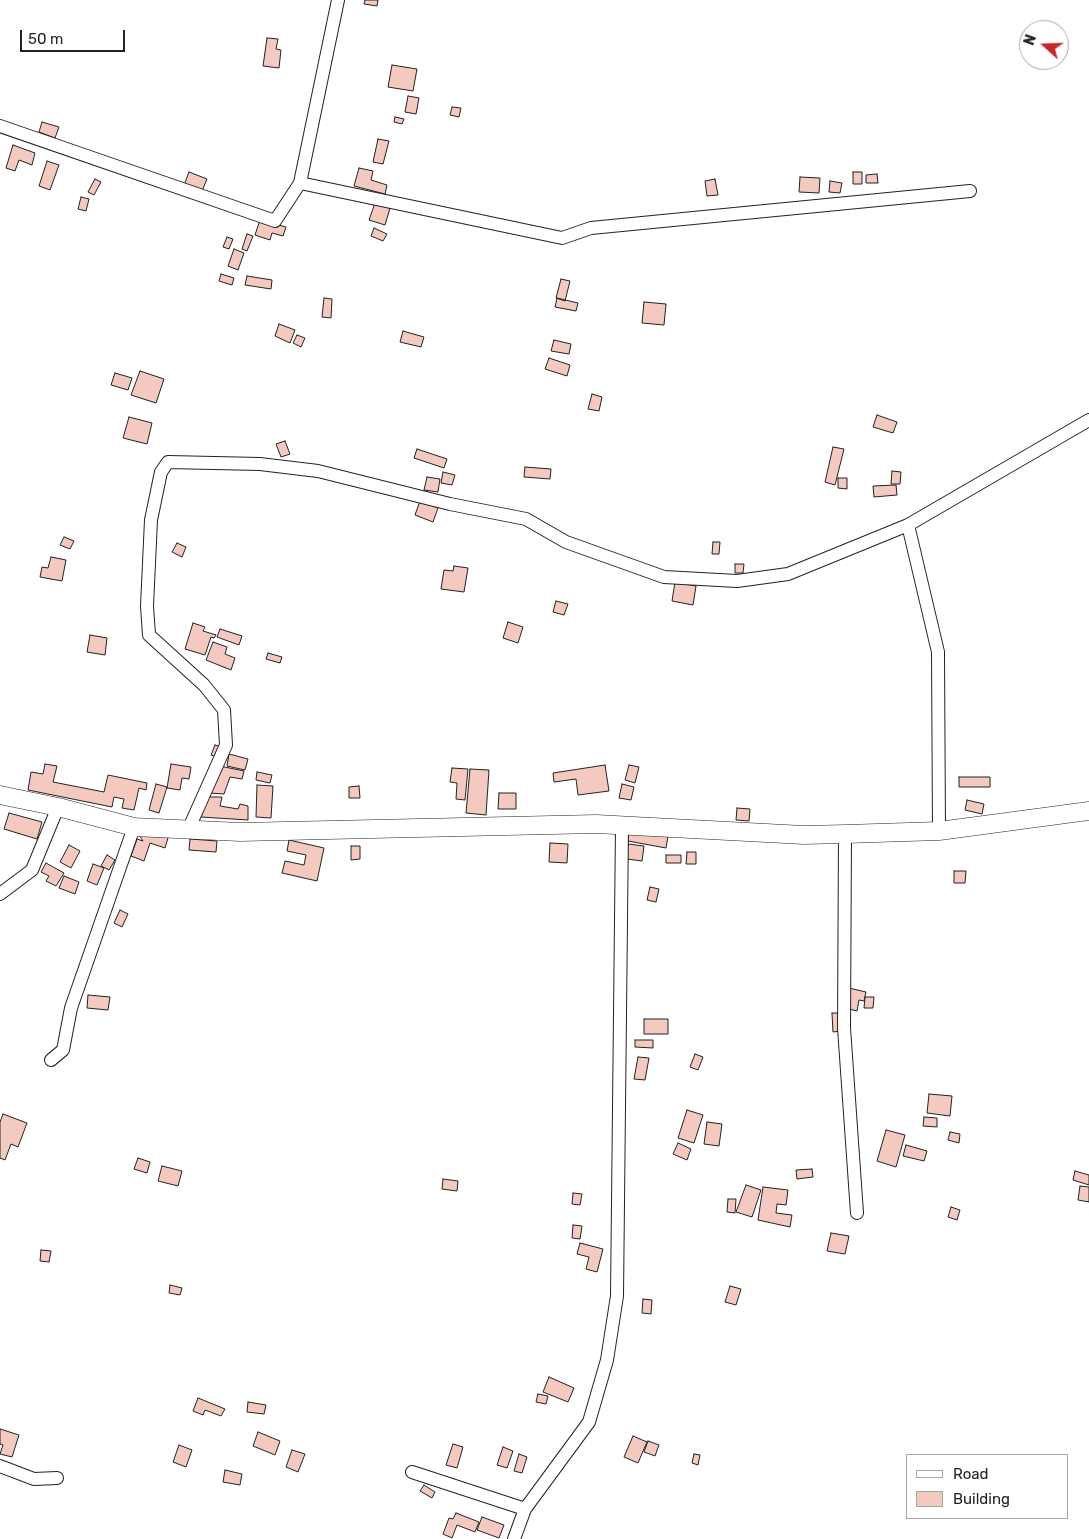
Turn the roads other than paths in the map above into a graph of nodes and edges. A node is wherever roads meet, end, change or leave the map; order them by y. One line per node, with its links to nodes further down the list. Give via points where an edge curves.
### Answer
1 (338, 0): 3 (street)
2 (0, 126): 3 (street, via 275,221)
3 (300, 183): 4 (street, via 562,238 591,228)
4 (970, 191)
5 (1089, 420): 6 (street)
6 (908, 525): 12 (street, via 788,574 737,581 664,578 566,542 526,518 450,504 318,471 260,464 168,462 161,472 151,520 147,606 150,635 204,685 224,710 226,745); 13 (street, via 938,652)
7 (0, 795): 8 (street)
8 (58, 807): 11 (street); 15 (street, via 32,870)
9 (1089, 811): 13 (street)
10 (622, 826): 12 (street, via 586,824 240,832); 14 (street); 21 (street, via 618,1296 607,1360 589,1422)
11 (134, 827): 12 (street); 16 (street, via 71,1008 63,1050)
12 (189, 828)
13 (939, 831): 14 (street)
14 (845, 834): 17 (street, via 844,1028)
15 (0, 894)
16 (52, 1060)
17 (857, 1213)
18 (0, 1466): 20 (street, via 34,1479)
19 (412, 1472): 21 (street)
20 (57, 1478)
21 (525, 1509): 22 (street)
22 (514, 1539)

